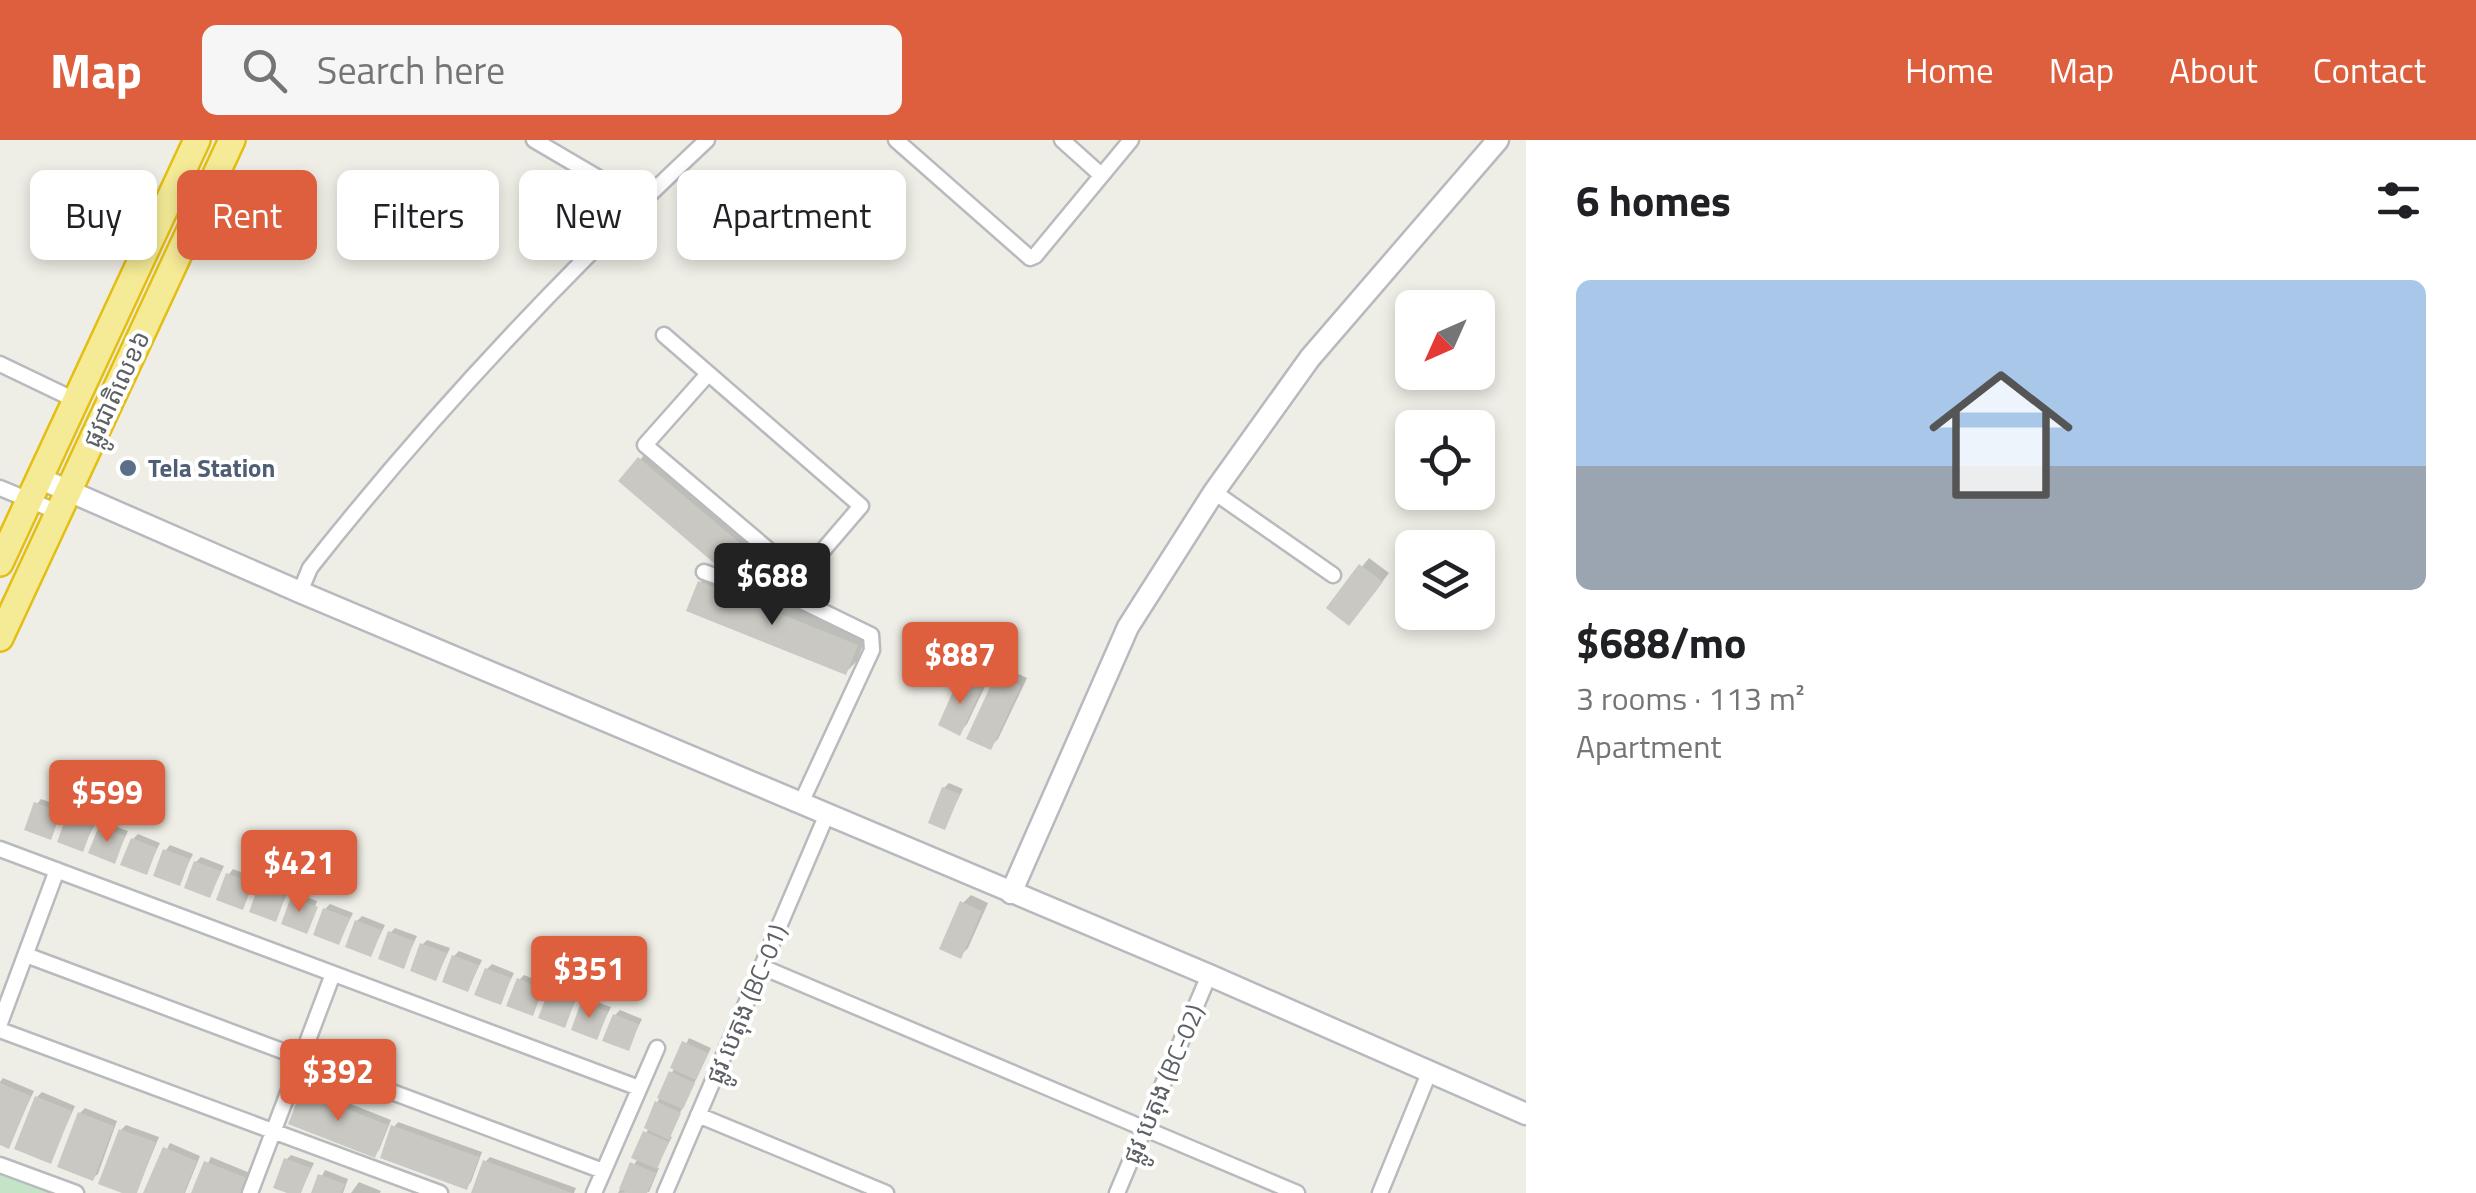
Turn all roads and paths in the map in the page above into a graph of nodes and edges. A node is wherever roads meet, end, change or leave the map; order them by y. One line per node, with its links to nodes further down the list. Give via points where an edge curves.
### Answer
1 (197, 140): 16 (highway, ផ្លូវជាតិលេខ៦)
2 (232, 140): 20 (highway, ផ្លូវជាតិលេខ៦)
3 (534, 140): 9 (street)
4 (707, 140): 11 (street)
5 (896, 140): 10 (street, via 1030,258)
6 (1062, 140): 10 (street)
7 (1131, 140): 10 (street)
8 (1498, 140): 19 (main road, via 1310,358)
9 (585, 170)
10 (1101, 175)
11 (657, 187)
12 (585, 260): 26 (street, via 419,434 310,568)
13 (664, 334): 15 (street)
14 (0, 364): 16 (street)
15 (708, 374): 23 (street, via 645,444 771,552); 25 (street, via 861,506)
16 (75, 400): 18 (highway, ផ្លូវជាតិលេខ៦)
17 (0, 488): 18 (street)
18 (34, 489): 20 (main road); 21 (highway, ផ្លូវជាតិលេខ៦)
19 (1214, 492): 24 (street); 32 (main road, via 1128,628)
20 (63, 502): 26 (main road); 27 (highway, ផ្លូវជាតិលេខ៦)
21 (0, 563)
22 (704, 572): 23 (street, via 738,584)
23 (772, 573): 25 (street, via 785,571)
24 (1333, 575)
25 (789, 583): 28 (street, via 795,598 872,636 872,650)
26 (300, 592): 28 (main road)
27 (0, 638)
28 (801, 803): 29 (main road)
29 (827, 814): 32 (main road); 34 (street, ផ្លូវ បេតុង (BC-01))
30 (0, 849): 31 (street)
31 (57, 870): 33 (street); 35 (street)
32 (1011, 892): 36 (main road)
33 (26, 955): 37 (street); 39 (street)
34 (762, 966): 43 (street, ផ្លូវ បេតុង (BC-01)); 44 (street)
35 (332, 974): 39 (street); 41 (street)
36 (1209, 975): 40 (main road); 44 (street, ផ្លូវ បេតុង (BC-02))
37 (0, 1026): 45 (street)
38 (657, 1048): 41 (street)
39 (302, 1056): 45 (street); 47 (street)
40 (1429, 1073): 42 (main road); 56 (street)
41 (639, 1088): 47 (street)
42 (1526, 1114)
43 (698, 1115): 52 (street, ផ្លូវ បេតុង (BC-01)); 53 (street)
44 (1144, 1128): 54 (street, ផ្លូវ បេតុង (BC-02)); 55 (street)
45 (274, 1130): 49 (street); 50 (street)
46 (0, 1165): 48 (street)
47 (603, 1171): 51 (street)
48 (76, 1193)
49 (250, 1193)
50 (440, 1193)
51 (594, 1193)
52 (665, 1193)
53 (886, 1193)
54 (1116, 1193)
55 (1297, 1193)
56 (1380, 1193)

